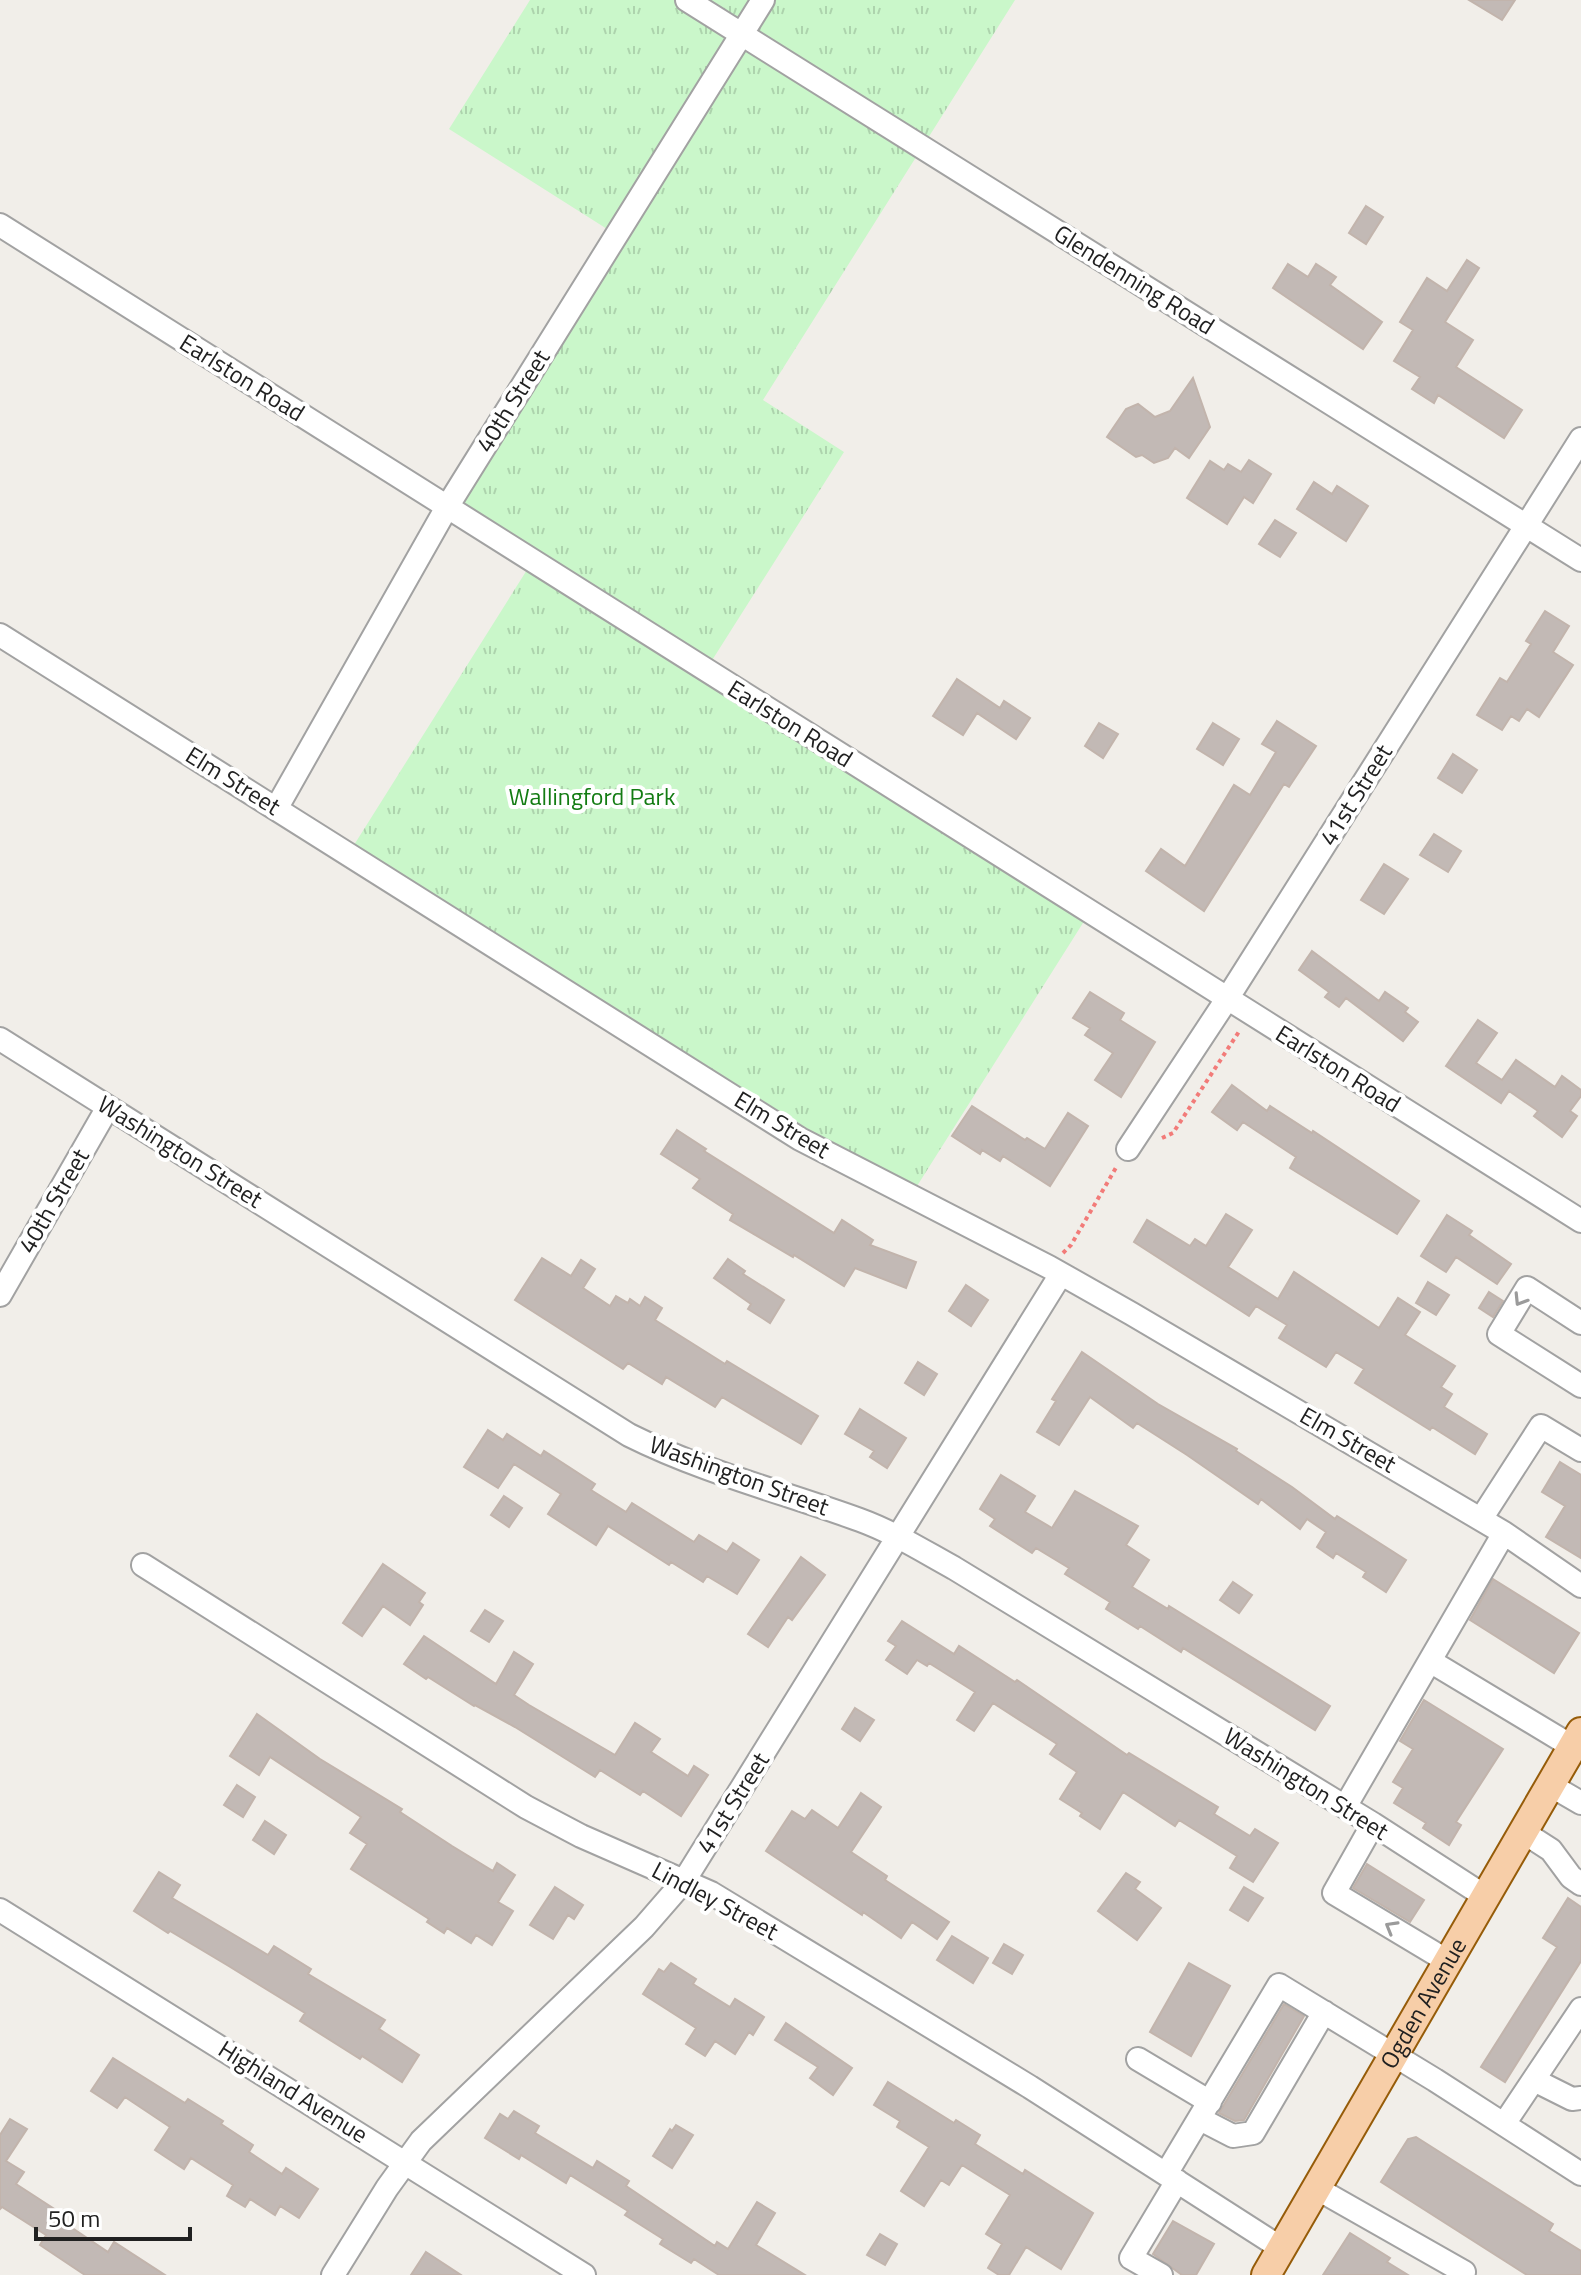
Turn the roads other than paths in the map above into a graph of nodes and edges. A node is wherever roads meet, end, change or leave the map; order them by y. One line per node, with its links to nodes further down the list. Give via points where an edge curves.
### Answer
1 (687, 0): 3 (street, Glendenning Road)
2 (763, 0): 3 (street, 40th Street)
3 (741, 34): 6 (street, 40th Street); 7 (street, Glendenning Road)
4 (0, 225): 6 (street, Earlston Road)
5 (1581, 439): 7 (street, 41st Street)
6 (447, 507): 10 (street, 40th Street); 11 (street, Earlston Road)
7 (1527, 526): 8 (street, Glendenning Road); 11 (street, 41st Street)
8 (1581, 560)
9 (0, 635): 10 (street, Elm Street)
10 (276, 809): 16 (street, Elm Street, via 800,1139)
11 (1227, 999): 14 (street, 41st Street); 15 (street, Earlston Road)
12 (0, 1039): 13 (street, Washington Street)
13 (108, 1107): 17 (street, 40th Street); 23 (street, Washington Street, via 629,1435 693,1464)
14 (1128, 1149)
15 (1581, 1221)
16 (1061, 1274): 21 (street, Elm Street); 23 (street, 41st Street)
17 (0, 1295)
18 (1581, 1323): 19 (street, one-way to 19, via 1527,1288 1499,1334)
19 (1581, 1386)
20 (1581, 1450): 21 (street, via 1541,1426)
21 (1481, 1519): 22 (street, Elm Street)
22 (1504, 1533): 25 (street, Elm Street); 26 (street)
23 (899, 1537): 30 (street, Washington Street); 34 (street, 41st Street)
24 (143, 1565): 34 (street, Lindley Street, via 526,1807)
25 (1581, 1586)
26 (1430, 1661): 27 (street); 30 (street)
27 (1578, 1738): 28 (main road, Ogden Avenue)
28 (1550, 1785): 29 (street); 32 (main road, Ogden Avenue)
29 (1581, 1803)
30 (1345, 1807): 31 (street, Washington Street)
31 (1373, 1824): 35 (street, Washington Street); 37 (street, one-way to 31, via 1334,1893)
32 (1523, 1832): 33 (street); 35 (main road, Ogden Avenue)
33 (1578, 1874)
34 (684, 1881): 46 (street, 41st Street, via 644,1927 436,2124); 48 (street, Lindley Street, via 984,2059)
35 (1486, 1897): 37 (main road, Ogden Avenue)
36 (0, 1910): 46 (street, Highland Avenue)
37 (1449, 1962): 40 (main road, Ogden Avenue)
38 (1581, 2009): 42 (street)
39 (1324, 2012): 40 (street); 44 (street, via 1279,1985); 44 (street, via 1253,2133 1233,2136)
40 (1395, 2057): 45 (street); 49 (main road, Ogden Avenue)
41 (1138, 2059): 44 (street)
42 (1534, 2080): 43 (street, via 1572,2099); 45 (street)
43 (1581, 2098)
44 (1205, 2110): 48 (street)
45 (1504, 2124): 47 (street)
46 (405, 2162): 53 (street, 41st Street); 54 (street, Highland Avenue)
47 (1581, 2174)
48 (1171, 2178): 50 (street, Lindley Street); 51 (street)
49 (1316, 2188): 50 (main road, Ogden Avenue); 52 (street)
50 (1281, 2248): 56 (main road, Ogden Avenue)
51 (1128, 2266): 55 (street)
52 (1464, 2272)
53 (333, 2275)
54 (584, 2275)
55 (1161, 2275)
56 (1266, 2275)

